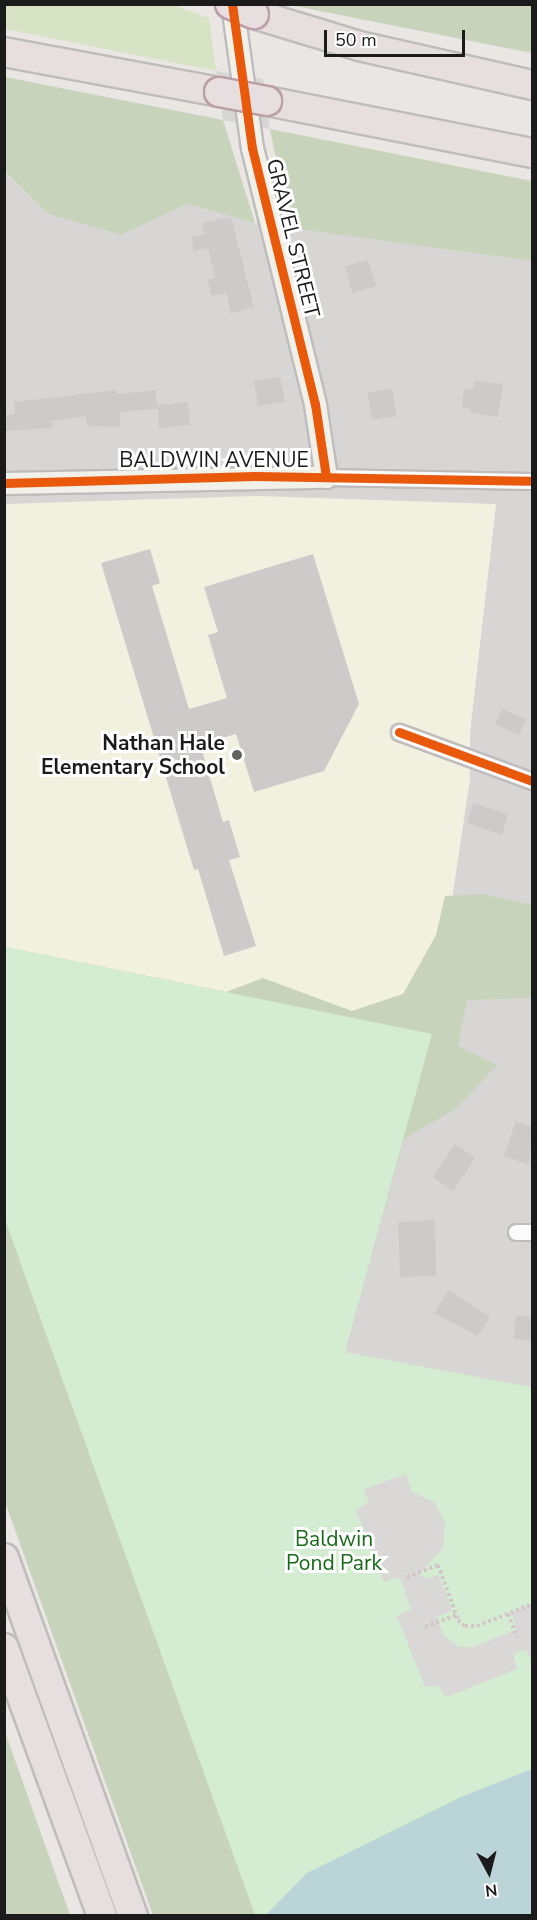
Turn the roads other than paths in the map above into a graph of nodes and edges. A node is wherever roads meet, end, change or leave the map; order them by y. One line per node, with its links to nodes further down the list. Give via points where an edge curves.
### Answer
1 (238, 8): 3 (highway, via 370,49); 5 (street, GRAVEL STREET, via 252,148 315,404)
2 (4, 52): 4 (highway, bridge)
3 (532, 85)
4 (532, 153)
5 (326, 477): 6 (street, BALDWIN AVENUE); 7 (street, BALDWIN AVENUE)
6 (532, 481)
7 (4, 483)
8 (399, 732): 9 (street)
9 (532, 781)
10 (516, 1232): 11 (street)
11 (532, 1232)
12 (4, 1558): 14 (highway)
13 (4, 1648): 15 (highway)
14 (126, 1895)
15 (97, 1904)

